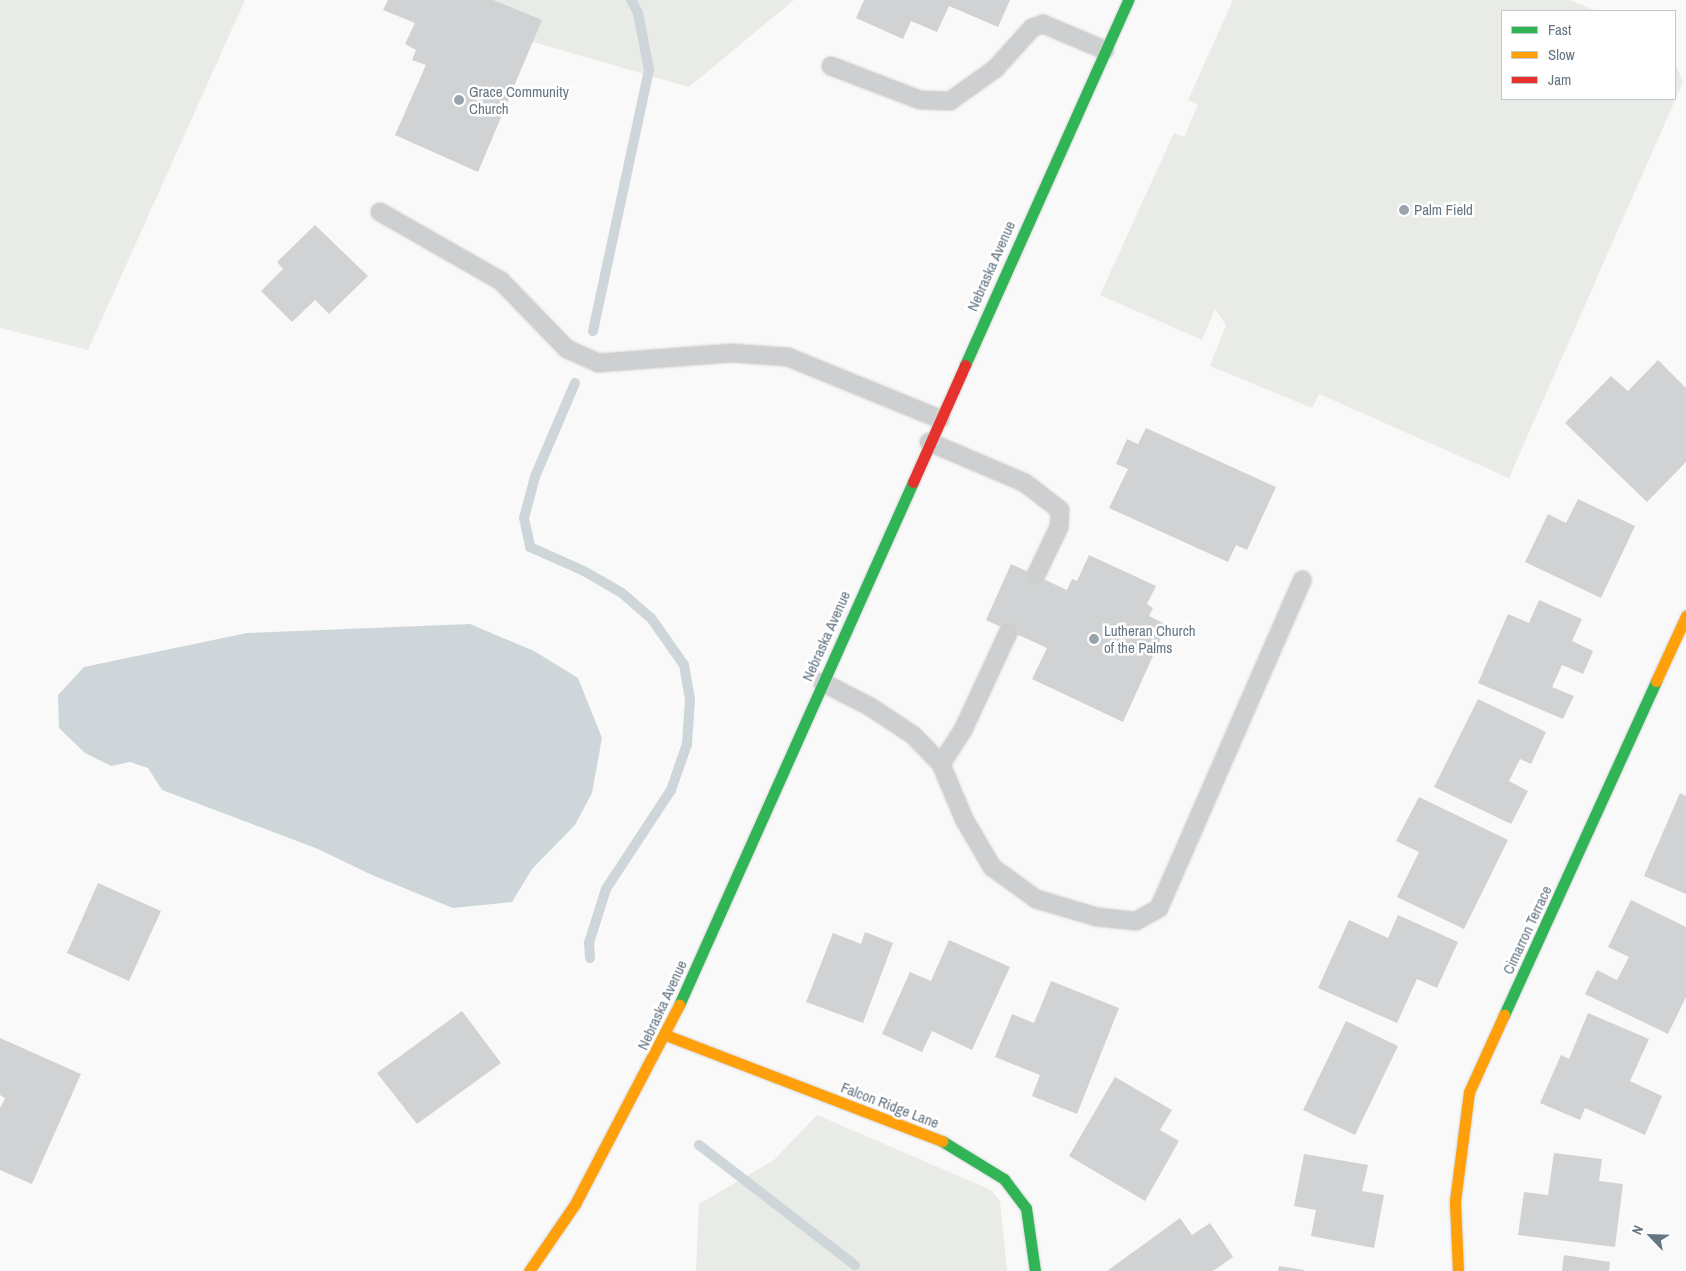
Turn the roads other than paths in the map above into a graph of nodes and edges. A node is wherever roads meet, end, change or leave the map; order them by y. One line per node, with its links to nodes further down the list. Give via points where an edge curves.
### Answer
1 (1128, 0): 2 (main road, Nebraska Avenue)
2 (1105, 50): 3 (lane, via 1044,24 1032,28 995,69 950,101 920,100); 5 (main road, Nebraska Avenue)
3 (831, 66)
4 (380, 212): 5 (lane, via 501,281 567,349 598,362 732,353 788,357)
5 (940, 419): 6 (main road, Nebraska Avenue)
6 (929, 442): 7 (lane, via 1025,483 1060,510 1059,527); 11 (main road, Nebraska Avenue)
7 (1036, 575)
8 (1302, 580): 12 (lane, via 1158,908 1136,921 1097,917 1036,899 992,867 964,819)
9 (1686, 616): 16 (main road, Cimarron Terrace, via 1469,1092 1455,1201)
10 (1009, 630): 12 (lane, via 963,730)
11 (822, 682): 12 (lane, via 869,706 913,735); 13 (main road, Nebraska Avenue)
12 (941, 764)
13 (666, 1035): 14 (main road, Nebraska Avenue, via 575,1204); 15 (main road, Falcon Ridge Lane, via 954,1146 1004,1179 1026,1208)
14 (529, 1271)
15 (1034, 1271)
16 (1458, 1271)

